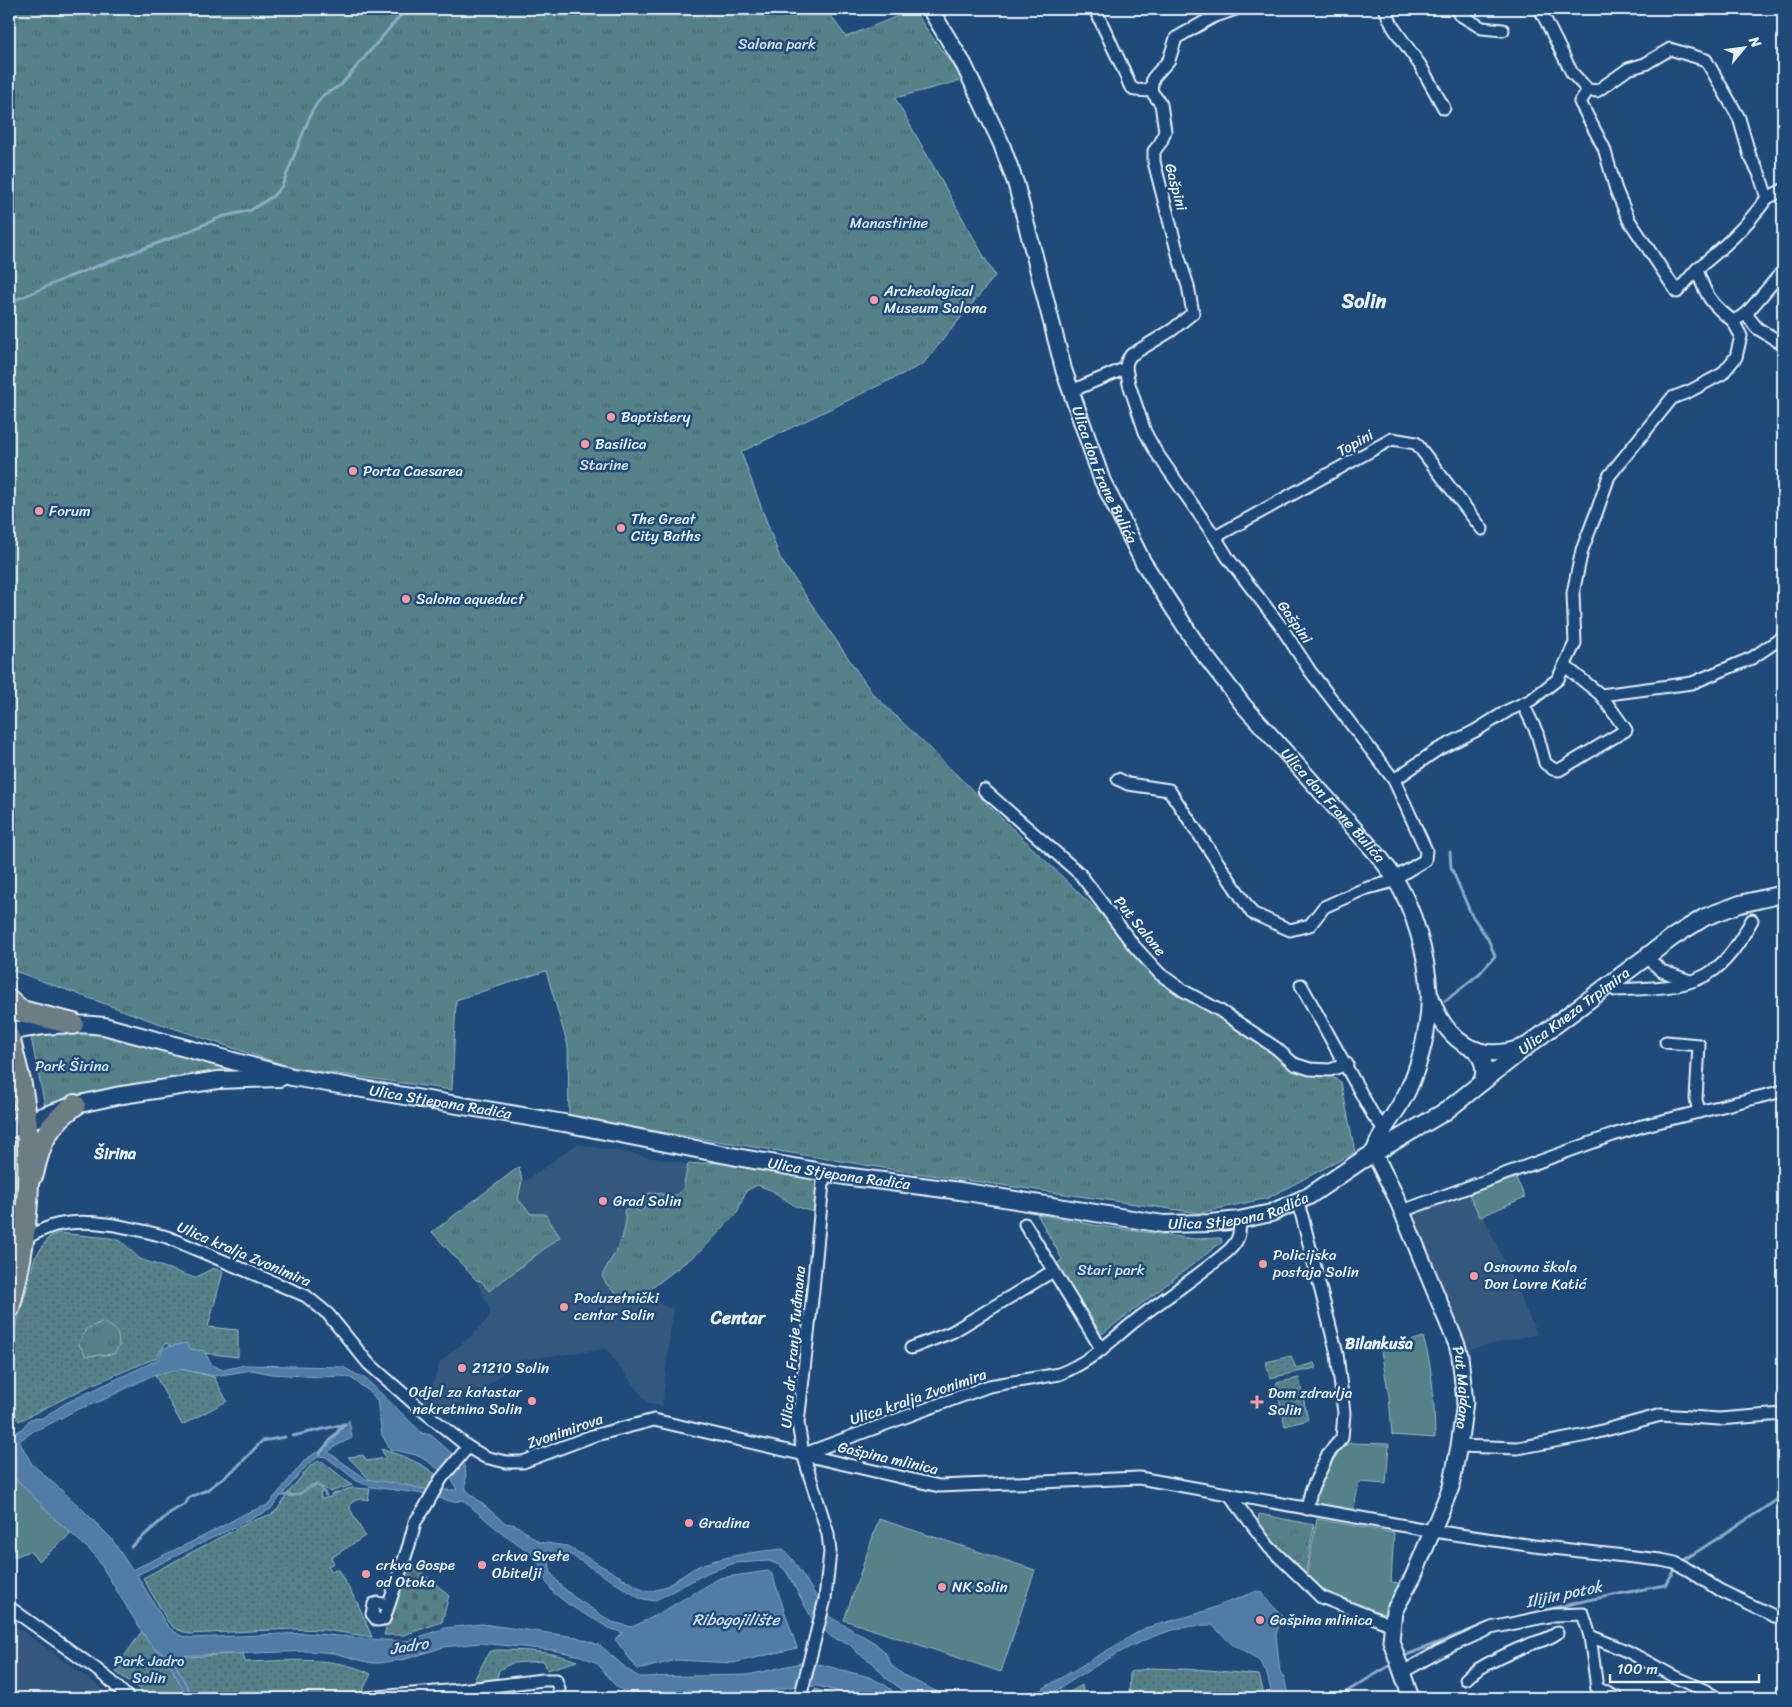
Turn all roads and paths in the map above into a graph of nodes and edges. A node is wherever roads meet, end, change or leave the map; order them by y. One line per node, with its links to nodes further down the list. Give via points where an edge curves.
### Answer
1 (930, 9): 19 (street, Ulica don Frane Bulića, via 975,85 1001,143 1016,184)
2 (1095, 9): 9 (street, via 1130,86 1135,90)
3 (1236, 9): 9 (street, via 1213,17 1176,38 1170,60 1153,78)
4 (1385, 9): 10 (street)
5 (1456, 9): 7 (street, via 1482,28)
6 (1540, 9): 8 (street, via 1572,73)
7 (1503, 30)
8 (1588, 90): 12 (street, via 1597,91 1628,69 1670,50 1706,60 1739,118); 13 (street, via 1580,102 1604,148 1628,220 1677,292)
9 (1151, 91): 18 (street, Gašpini, via 1161,104 1165,131 1162,142 1154,151 1154,162 1193,313 1131,356)
10 (1444, 108)
11 (1783, 190): 12 (street)
12 (1767, 198): 13 (street, via 1751,221)
13 (1696, 269): 16 (street, via 1704,292 1719,310)
14 (1781, 273): 15 (street)
15 (1746, 314): 16 (street); 17 (street, via 1756,328)
16 (1733, 320): 23 (street, via 1741,336 1736,357 1722,374 1672,398 1609,476 1582,550 1573,593 1576,643)
17 (1783, 344)
18 (1126, 368): 19 (street, Gašpini); 21 (street, Gašpini, via 1145,432)
19 (1071, 391): 29 (street, Ulica don Frane Bulića, via 1102,480 1139,554 1199,648 1248,711 1377,854)
20 (1482, 529): 21 (street, Topini, via 1416,443 1392,439)
21 (1215, 537): 27 (street, Gašpini, via 1310,671)
22 (1783, 637): 24 (street, via 1752,658 1692,683)
23 (1565, 666): 24 (street); 25 (street, via 1558,679)
24 (1601, 695): 25 (street, via 1626,730 1558,770 1545,762 1537,733)
25 (1523, 704): 27 (street, via 1437,750)
26 (1118, 779): 29 (street, Ulica don Frane Bulića, via 1128,784 1169,790 1252,913 1290,930 1310,926 1324,907)
27 (1394, 780): 29 (street, Gašpini, via 1426,850 1425,860)
28 (984, 790): 44 (street, Put Salone, via 1080,874 1135,947 1160,974 1276,1048 1294,1064 1330,1070)
29 (1395, 879): 36 (street, Ulica don Frane Bulića, via 1412,915 1425,959)
30 (1783, 894): 32 (main road, Ulica Kneza Trpimira, via 1740,904 1705,918)
31 (1752, 920): 33 (street, via 1737,946 1714,970)
32 (1646, 956): 33 (street, via 1662,971); 42 (main road, Ulica Kneza Trpimira)
33 (1690, 982): 35 (street)
34 (1301, 985): 44 (street)
35 (1615, 990)
36 (1429, 992): 43 (street, Ulica don Frane Bulića, via 1450,1033); 51 (street, Ulica don Frane Bulića, via 1426,1031 1413,1077)
37 (9, 1000): 38 (highway, via 22,1011)
38 (73, 1024): 39 (main road); 45 (main road, via 122,1030)
39 (9, 1032)
40 (9, 1037): 50 (highway, via 21,1087)
41 (1666, 1042): 49 (street, via 1699,1045 1696,1099)
42 (1530, 1043): 43 (street, Ulica don Frane Bulića, via 1503,1053); 46 (main road, Ulica Kneza Trpimira)
43 (1476, 1050): 46 (main road, via 1484,1064)
44 (1347, 1064): 51 (street, via 1378,1123)
45 (292, 1077): 48 (main road, via 202,1082); 53 (main road, Ulica Stjepana Radića, via 564,1123)
46 (1483, 1081): 52 (main road, Ulica Kneza Trpimira, via 1446,1111)
47 (1783, 1091): 49 (street)
48 (75, 1105): 50 (main road); 54 (highway, via 44,1136)
49 (1699, 1112): 56 (street, via 1614,1135)
50 (17, 1126): 54 (highway)
51 (1385, 1130): 52 (street, Ulica don Frane Bulića)
52 (1374, 1153): 55 (main road, Ulica Stjepana Radića); 56 (street, Put Majdana)
53 (824, 1172): 57 (main road, Ulica Stjepana Radića, via 1163,1224); 67 (street, Ulica dr. Franje Tuđmana, via 798,1423)
54 (27, 1198): 59 (highway)
55 (1298, 1202): 57 (main road, Ulica Stjepana Radića, via 1271,1213); 70 (street, via 1337,1354 1344,1413 1342,1438 1328,1454)
56 (1402, 1211): 65 (street, Put Majdana, via 1459,1351 1465,1402)
57 (1239, 1220): 63 (street, Ulica kralja Zvonimira, via 1241,1231 1235,1245 1138,1318)
58 (1025, 1224): 60 (street)
59 (24, 1239): 61 (highway); 66 (street, Ulica kralja Zvonimira, via 56,1225 70,1224 95,1223 146,1232 167,1237 306,1296 328,1314 368,1363)
60 (1053, 1271): 62 (street, via 952,1332); 63 (street)
61 (9, 1308)
62 (911, 1348)
63 (1102, 1350): 67 (street, Ulica kralja Zvonimira, via 1064,1372 989,1386)
64 (1783, 1414): 65 (street, via 1719,1419 1661,1415 1587,1435 1518,1448)
65 (1459, 1446): 71 (street, Put Majdana, via 1451,1487)
66 (464, 1451): 68 (street, Ulica kralja Zvonimira); 72 (street, via 441,1479 415,1522)
67 (803, 1454): 68 (street, Zvonimirova, via 654,1420 592,1436 523,1462); 69 (street, Gašpina mlinica, via 939,1486 1139,1478); 85 (street, Ulica dr. Franje Tuđmana, via 828,1534 830,1552 825,1599)
68 (485, 1457)
69 (1229, 1494): 70 (street, Gašpina mlinica); 76 (street, via 1269,1547 1321,1598)
70 (1307, 1508): 71 (street, Gašpina mlinica)
71 (1432, 1531): 75 (street, Gašpina mlinica, via 1675,1563 1719,1590); 76 (street, Put Majdana, via 1413,1577 1394,1611)
72 (388, 1605)
73 (9, 1606): 82 (street, via 96,1669)
74 (1554, 1615): 77 (street, via 1583,1614); 78 (street, via 1491,1628); 79 (street, via 1556,1637 1526,1646)
75 (1783, 1618)
76 (1392, 1625): 78 (street, Put Majdana, via 1391,1641)
77 (1590, 1636): 80 (street); 89 (street, via 1629,1652)
78 (1398, 1666): 86 (street, Put Majdana)
79 (1466, 1679)
80 (1597, 1688): 87 (street); 88 (street)
81 (559, 1689): 84 (street, via 556,1680 543,1680)
82 (127, 1697): 83 (street)
83 (140, 1698)
84 (366, 1698)
85 (800, 1698)
86 (1411, 1698)
87 (1590, 1698)
88 (1617, 1698)
89 (1717, 1698)

